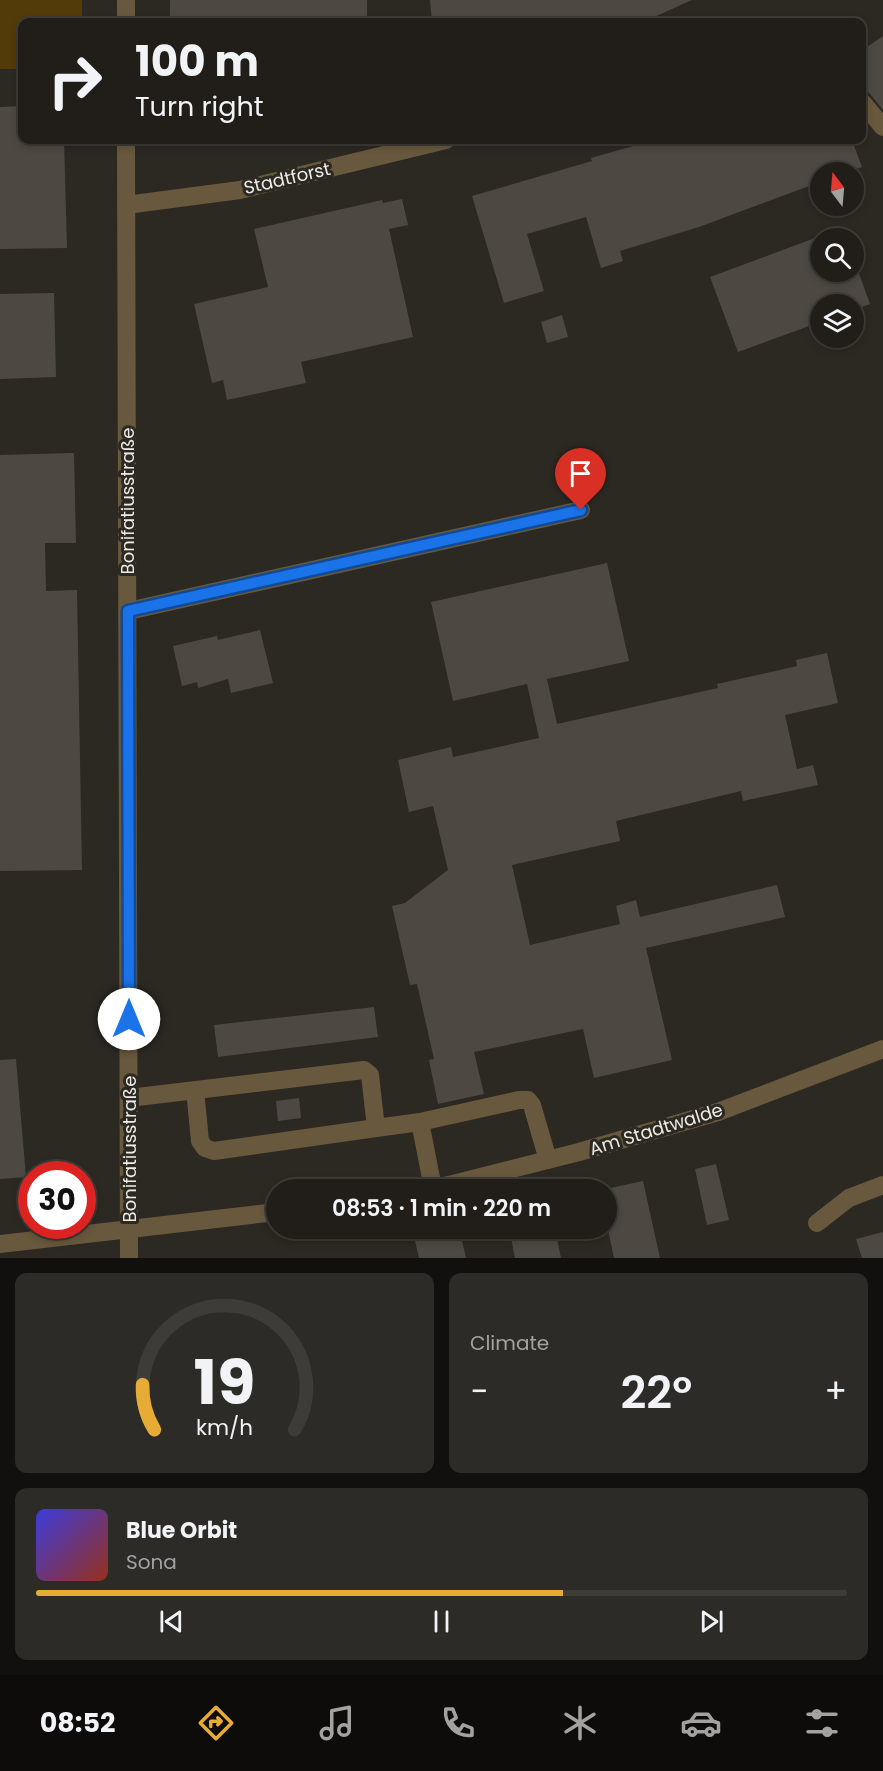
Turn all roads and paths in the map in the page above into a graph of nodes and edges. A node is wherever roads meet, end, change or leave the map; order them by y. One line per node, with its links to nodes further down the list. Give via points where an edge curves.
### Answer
1 (126, 0): 2 (street)
2 (126, 18)
3 (866, 107): 4 (street)
4 (883, 127)
5 (126, 144): 7 (street, Bonifatiusstraße)
6 (430, 144): 7 (street, Stadtforst, via 240,190)
7 (126, 205): 9 (street, Bonifatiusstraße)
8 (581, 510): 9 (street)
9 (128, 611): 12 (street, Bonifatiusstraße)
10 (883, 1049): 15 (street, Am Stadtwalde, via 718,1112)
11 (195, 1090): 12 (street); 14 (street, via 364,1070 370,1075); 14 (street, via 200,1141 214,1151)
12 (129, 1098): 21 (street, Bonifatiusstraße)
13 (420, 1122): 14 (street); 15 (street, via 528,1100); 16 (street)
14 (376, 1128)
15 (548, 1160): 17 (street, Am Stadtwalde)
16 (427, 1179)
17 (469, 1179)
18 (883, 1185): 20 (street, via 849,1198)
19 (266, 1213): 21 (street)
20 (818, 1223)
21 (129, 1230): 22 (street); 23 (street, Bonifatiusstraße)
22 (0, 1244)
23 (129, 1258)

